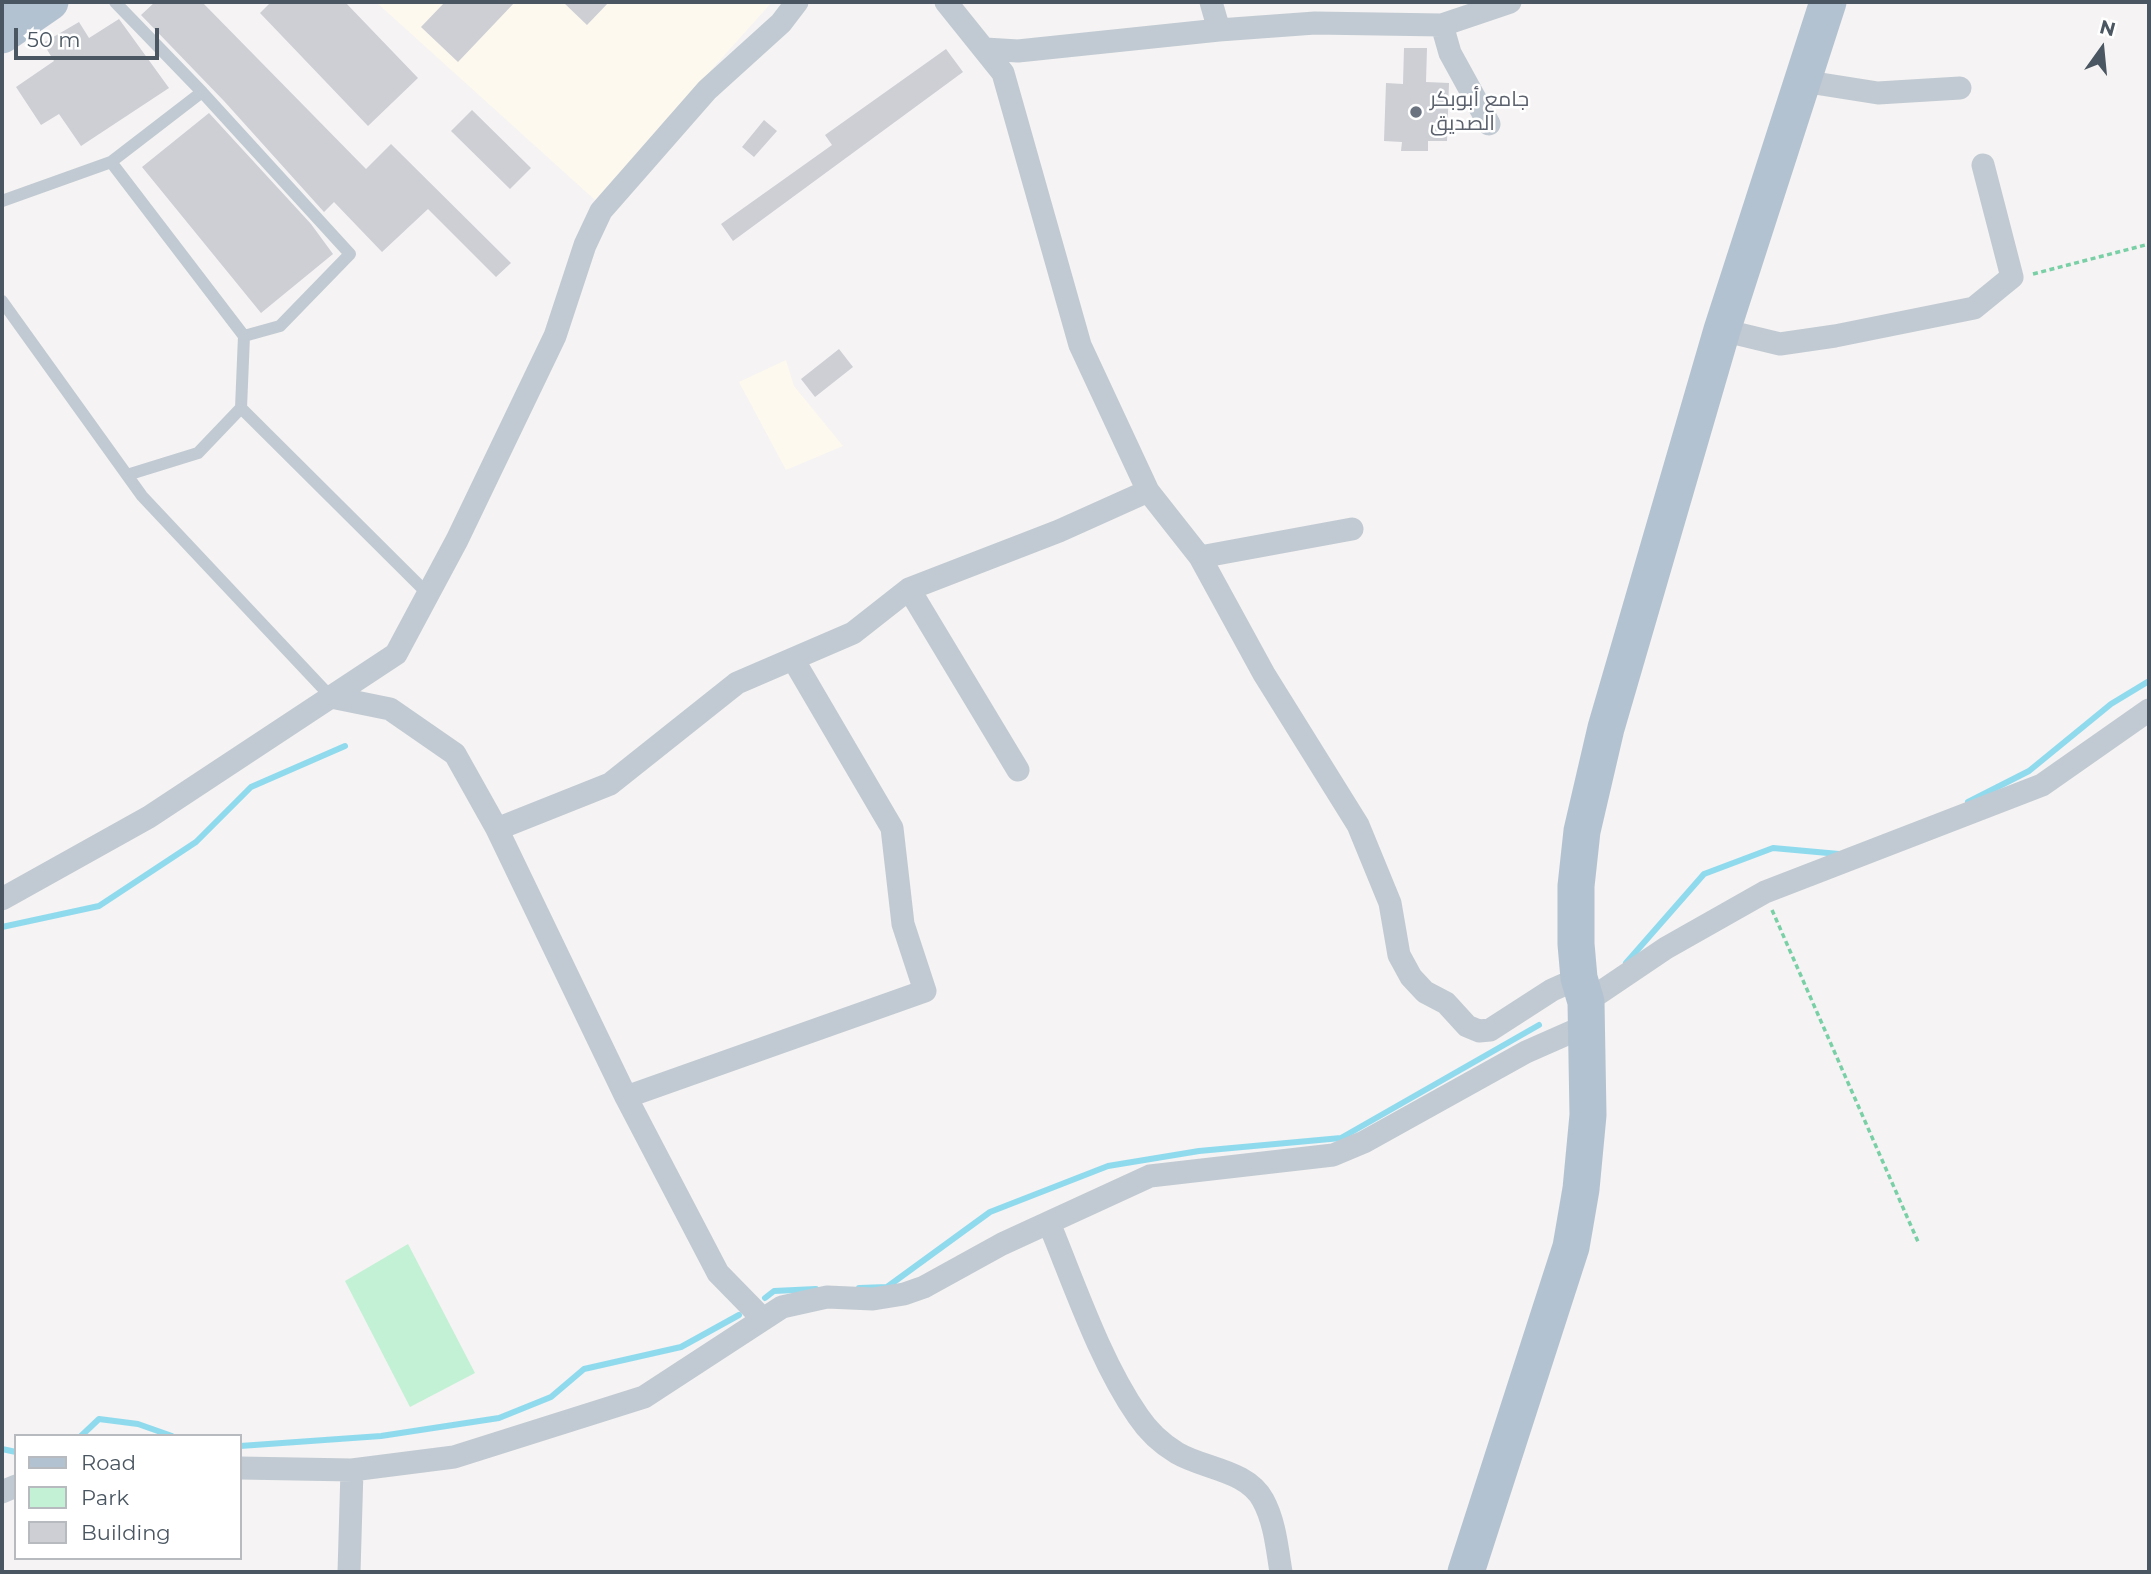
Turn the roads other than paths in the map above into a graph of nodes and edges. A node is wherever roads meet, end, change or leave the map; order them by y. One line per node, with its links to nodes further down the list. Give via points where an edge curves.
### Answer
1 (50, 2): 10 (main road)
2 (115, 2): 14 (lane)
3 (797, 2): 28 (street, via 781,23 707,90 601,211 555,336)
4 (1211, 2): 9 (street)
5 (1510, 2): 8 (street)
6 (1828, 2): 12 (main road)
7 (957, 4): 11 (street)
8 (1442, 25): 9 (street, via 1315,23); 15 (street, via 1450,53)
9 (1219, 30): 11 (street, via 1018,51)
10 (2, 35)
11 (985, 49): 24 (street, via 1003,73 1080,345)
12 (1802, 81): 13 (street, via 1878,93); 20 (main road)
13 (1960, 88)
14 (202, 92): 16 (lane); 21 (lane, via 350,254 280,326)
15 (1489, 124)
16 (111, 162): 18 (lane); 21 (lane)
17 (1983, 165): 20 (street, via 2012,277 1974,308 1780,344)
18 (2, 201)
19 (2, 301): 23 (lane)
20 (1722, 330): 35 (main road, via 1606,729 1582,831 1576,886)
21 (244, 336): 22 (lane)
22 (241, 408): 23 (lane, via 198,453); 28 (lane)
23 (127, 475): 30 (lane)
24 (1148, 491): 26 (street); 27 (street)
25 (1352, 529): 26 (street)
26 (1200, 557): 35 (street, via 1264,674 1358,825 1390,903 1399,956 1425,992 1479,1031 1490,1030 1552,990)
27 (909, 589): 29 (street, via 853,634); 32 (street)
28 (428, 594): 30 (street, via 396,654)
29 (793, 659): 33 (street, via 737,683 610,784); 36 (street, via 892,828 903,924 925,991)
30 (331, 697): 33 (street, via 390,709 456,754); 34 (street, via 149,817)
31 (2149, 710): 35 (street, via 2042,786 1765,892 1666,947)
32 (1018, 770)
33 (497, 829): 36 (street)
34 (2, 899)
35 (1584, 1002): 37 (street, via 1526,1052 1333,1155 1150,1176); 43 (main road, via 1588,1115 1571,1247)
36 (626, 1097): 38 (street, via 718,1273)
37 (1049, 1223): 38 (street, via 905,1294 803,1300); 42 (street, via 1117,1381 1138,1417 1177,1453 1253,1487 1271,1517)
38 (762, 1318): 40 (street, via 644,1397 454,1457)
39 (242, 1468): 40 (street)
40 (352, 1470): 41 (street)
41 (349, 1572)
42 (1281, 1572)
43 (1466, 1572)

